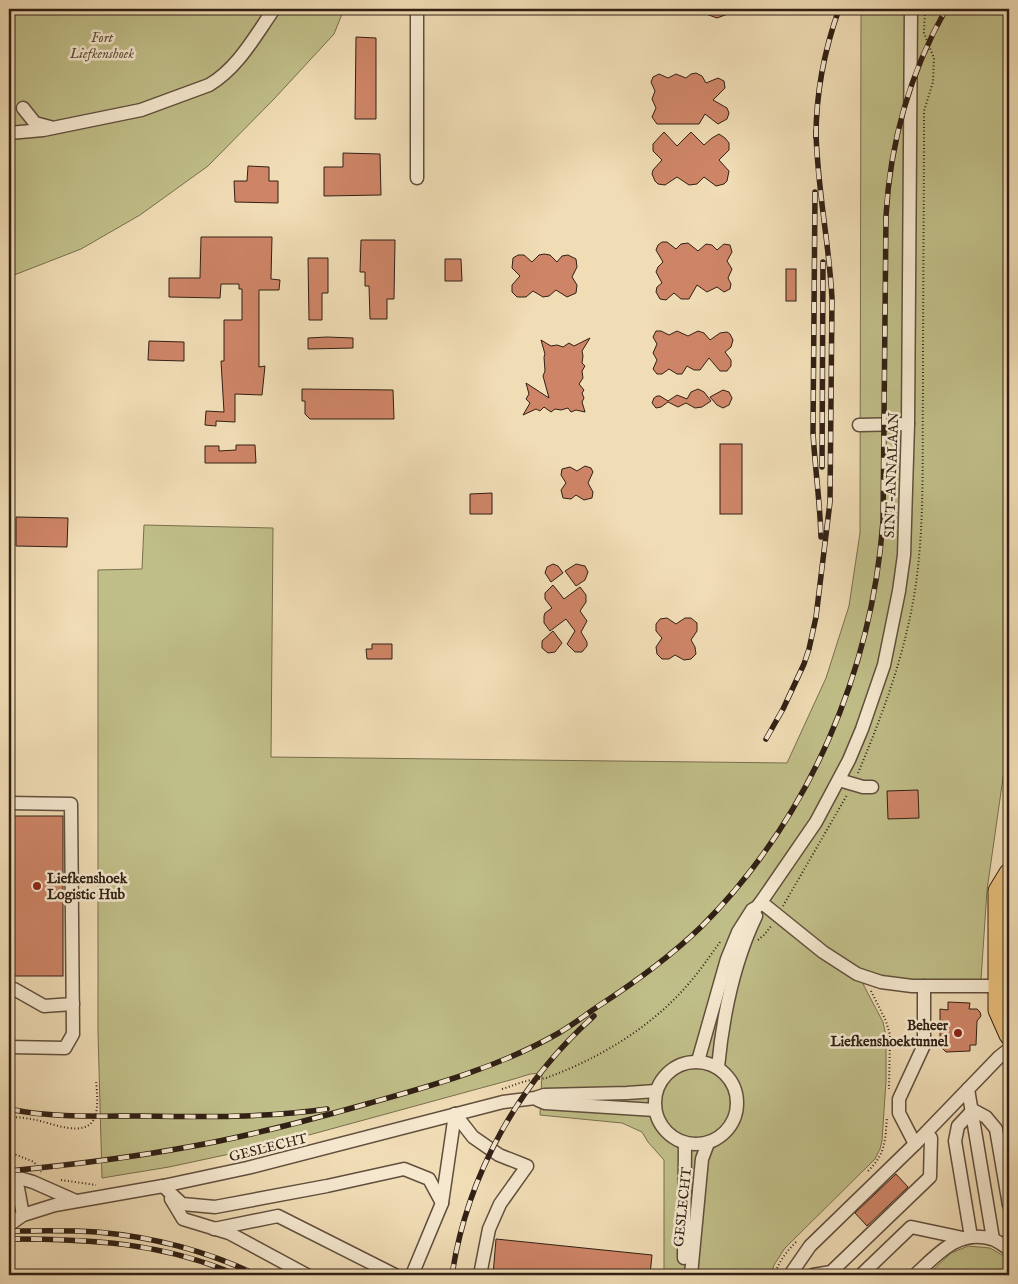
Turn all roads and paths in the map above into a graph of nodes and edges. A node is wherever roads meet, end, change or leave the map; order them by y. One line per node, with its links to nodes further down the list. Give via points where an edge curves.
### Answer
1 (274, 9): 6 (street, via 233,66 209,85 141,110)
2 (416, 9): 8 (street)
3 (911, 9): 9 (street, SINT-ANNALAAN)
4 (925, 9): 12 (path, via 924,32 932,50 934,66 932,90 924,111 920,549 915,591 899,663)
5 (24, 108): 6 (street, via 35,123)
6 (55, 127): 7 (street)
7 (9, 133)
8 (417, 178)
9 (908, 424): 10 (street); 11 (street, SINT-ANNALAAN, via 904,555 893,625 884,665 862,730)
10 (859, 425)
11 (839, 780): 12 (street); 16 (street, SINT-ANNALAAN, via 816,822)
12 (853, 784): 13 (street); 17 (path)
13 (872, 787)
14 (9, 803): 23 (street, via 71,804)
15 (1009, 873): 21 (highway, via 998,891)
16 (759, 904): 17 (street); 18 (street, SINT-ANNALAAN, via 752,910)
17 (778, 915): 18 (path, via 759,940); 19 (street, via 823,952)
18 (742, 934): 27 (street, SINT-ANNALAAN, via 727,959); 28 (street, SINT-ANNALAAN, via 721,1032); 31 (path, via 727,931 679,994 622,1041 567,1070)
19 (866, 977): 20 (street, via 881,982); 32 (path, via 890,1035)
20 (924, 986): 21 (street); 43 (street, via 924,1044 899,1099 899,1113)
21 (1004, 986): 24 (highway, via 998,1010)
22 (9, 989): 23 (street, via 44,1006)
23 (73, 1004): 25 (street, via 73,1034 65,1048)
24 (1009, 1035)
25 (9, 1047)
26 (1009, 1049): 30 (street)
27 (698, 1061): 28 (street); 33 (street, via 672,1069 662,1078)
28 (718, 1067): 42 (street, via 728,1076 738,1101 730,1127)
29 (96, 1080): 39 (path, via 95,1116 85,1128)
30 (968, 1088): 36 (street); 40 (street)
31 (498, 1090)
32 (889, 1090)
33 (656, 1091): 34 (street, GESLECHT, via 544,1095); 35 (street)
34 (536, 1098): 35 (street, GESLECHT, via 545,1103); 38 (street, GESLECHT)
35 (655, 1110): 41 (street, via 665,1131)
36 (973, 1110): 53 (street, via 986,1117 996,1129); 58 (street, via 958,1126 955,1141); 59 (street)
37 (888, 1113): 45 (path, via 884,1150 878,1162)
38 (455, 1114): 50 (street, GESLECHT, via 247,1168); 52 (street); 65 (street, via 473,1137 499,1155 527,1166 500,1204 489,1230)
39 (9, 1117)
40 (926, 1132): 43 (street); 69 (street, via 931,1138 930,1178 831,1272)
41 (685, 1143): 42 (street); 66 (street, GESLECHT)
42 (708, 1143): 67 (street, GESLECHT, via 702,1159)
43 (915, 1144): 61 (street, via 810,1246)
44 (9, 1152): 47 (path, via 34,1162)
45 (864, 1175)
46 (9, 1176): 51 (street, via 33,1182); 54 (street, via 18,1188)
47 (44, 1176)
48 (54, 1179): 49 (path)
49 (102, 1184)
50 (163, 1186): 51 (street, GESLECHT); 52 (street, via 182,1204 215,1207 404,1169 429,1179); 56 (street, via 183,1219)
51 (76, 1201): 54 (street, GESLECHT)
52 (442, 1203): 64 (street)
53 (1009, 1205)
54 (23, 1216): 55 (street, GESLECHT)
55 (9, 1225)
56 (214, 1229): 62 (street, via 229,1233); 63 (street, via 278,1216)
57 (802, 1237): 68 (path, via 788,1250)
58 (967, 1237): 59 (street); 70 (street, via 911,1227); 71 (street, via 946,1246)
59 (993, 1239): 60 (street)
60 (1009, 1249)
61 (793, 1274)
62 (307, 1275)
63 (395, 1275)
64 (412, 1275)
65 (480, 1275)
66 (684, 1275)
67 (691, 1275)
68 (775, 1275)
69 (813, 1275)
70 (861, 1275)
71 (916, 1275)

